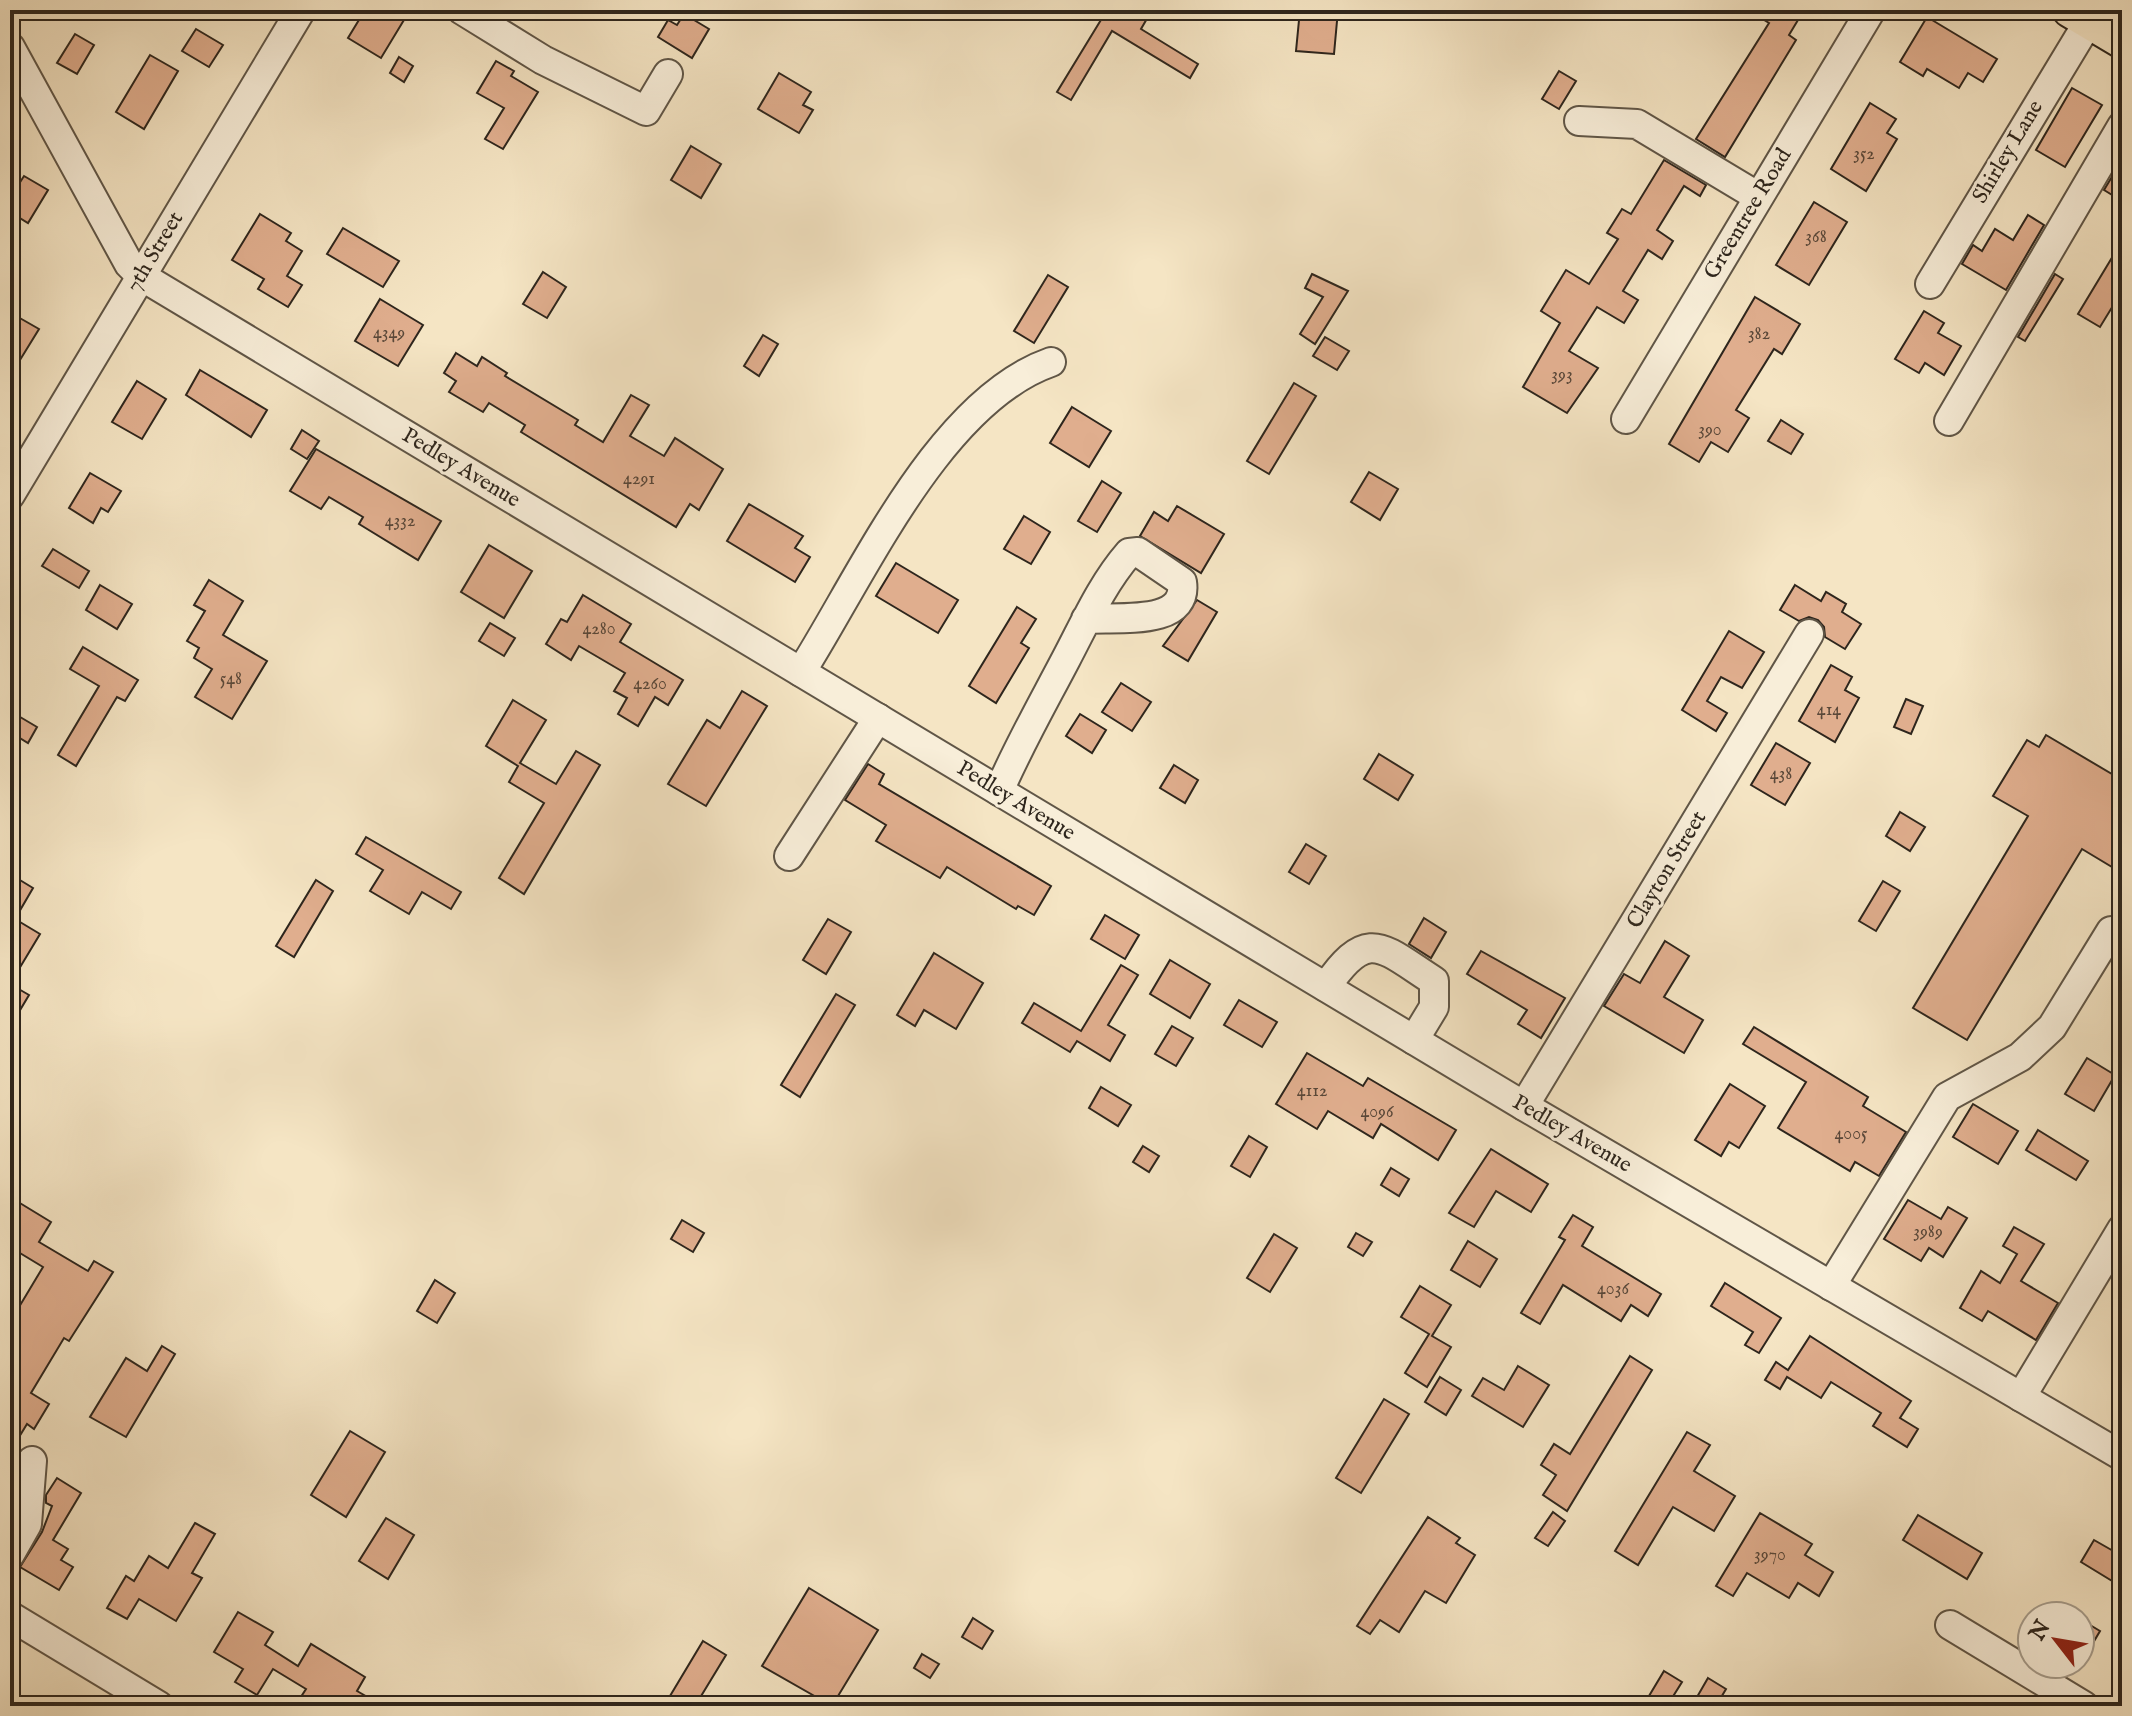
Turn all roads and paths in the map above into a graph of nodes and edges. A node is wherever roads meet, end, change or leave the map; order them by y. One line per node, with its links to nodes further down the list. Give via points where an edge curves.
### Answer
1 (301, 10): 11 (street, 7th Street)
2 (462, 10): 7 (street, via 543,60 646,111)
3 (1871, 10): 10 (street, Greentree Road)
4 (2079, 16): 5 (main road); 12 (street, Shirley Lane)
5 (2122, 41)
6 (10, 47): 11 (street, Pedley Avenue, via 129,264)
7 (668, 74)
8 (1579, 121): 10 (street, via 1637,124)
9 (2122, 126): 15 (street)
10 (1757, 196): 14 (street, Greentree Road)
11 (141, 276): 16 (street, 7th Street); 19 (street, Pedley Avenue)
12 (1930, 284)
13 (1051, 362): 19 (street, via 1012,380 970,415 931,461)
14 (1626, 419)
15 (1949, 421)
16 (10, 495)
17 (1086, 619): 21 (street)
18 (1809, 634): 26 (street, Clayton Street)
19 (801, 672): 20 (street, Pedley Avenue)
20 (878, 718): 21 (street, Pedley Avenue); 22 (street)
21 (999, 791): 24 (street, Pedley Avenue)
22 (789, 856)
23 (2111, 931): 28 (street, via 2052,1027 2020,1057 1947,1097)
24 (1326, 987): 25 (street, Pedley Avenue); 25 (street, via 1355,951 1368,946 1386,950 1434,981 1434,1007)
25 (1414, 1040): 26 (street, Pedley Avenue)
26 (1524, 1106): 28 (street, Pedley Avenue)
27 (2122, 1229): 29 (street)
28 (1831, 1286): 29 (street, Pedley Avenue)
29 (2021, 1397): 30 (street, Pedley Avenue)
30 (2122, 1456)
31 (32, 1461): 32 (street, via 27,1524)
32 (10, 1554)
33 (10, 1616): 35 (street)
34 (1950, 1625): 36 (street)
35 (159, 1706)
36 (2084, 1706)

